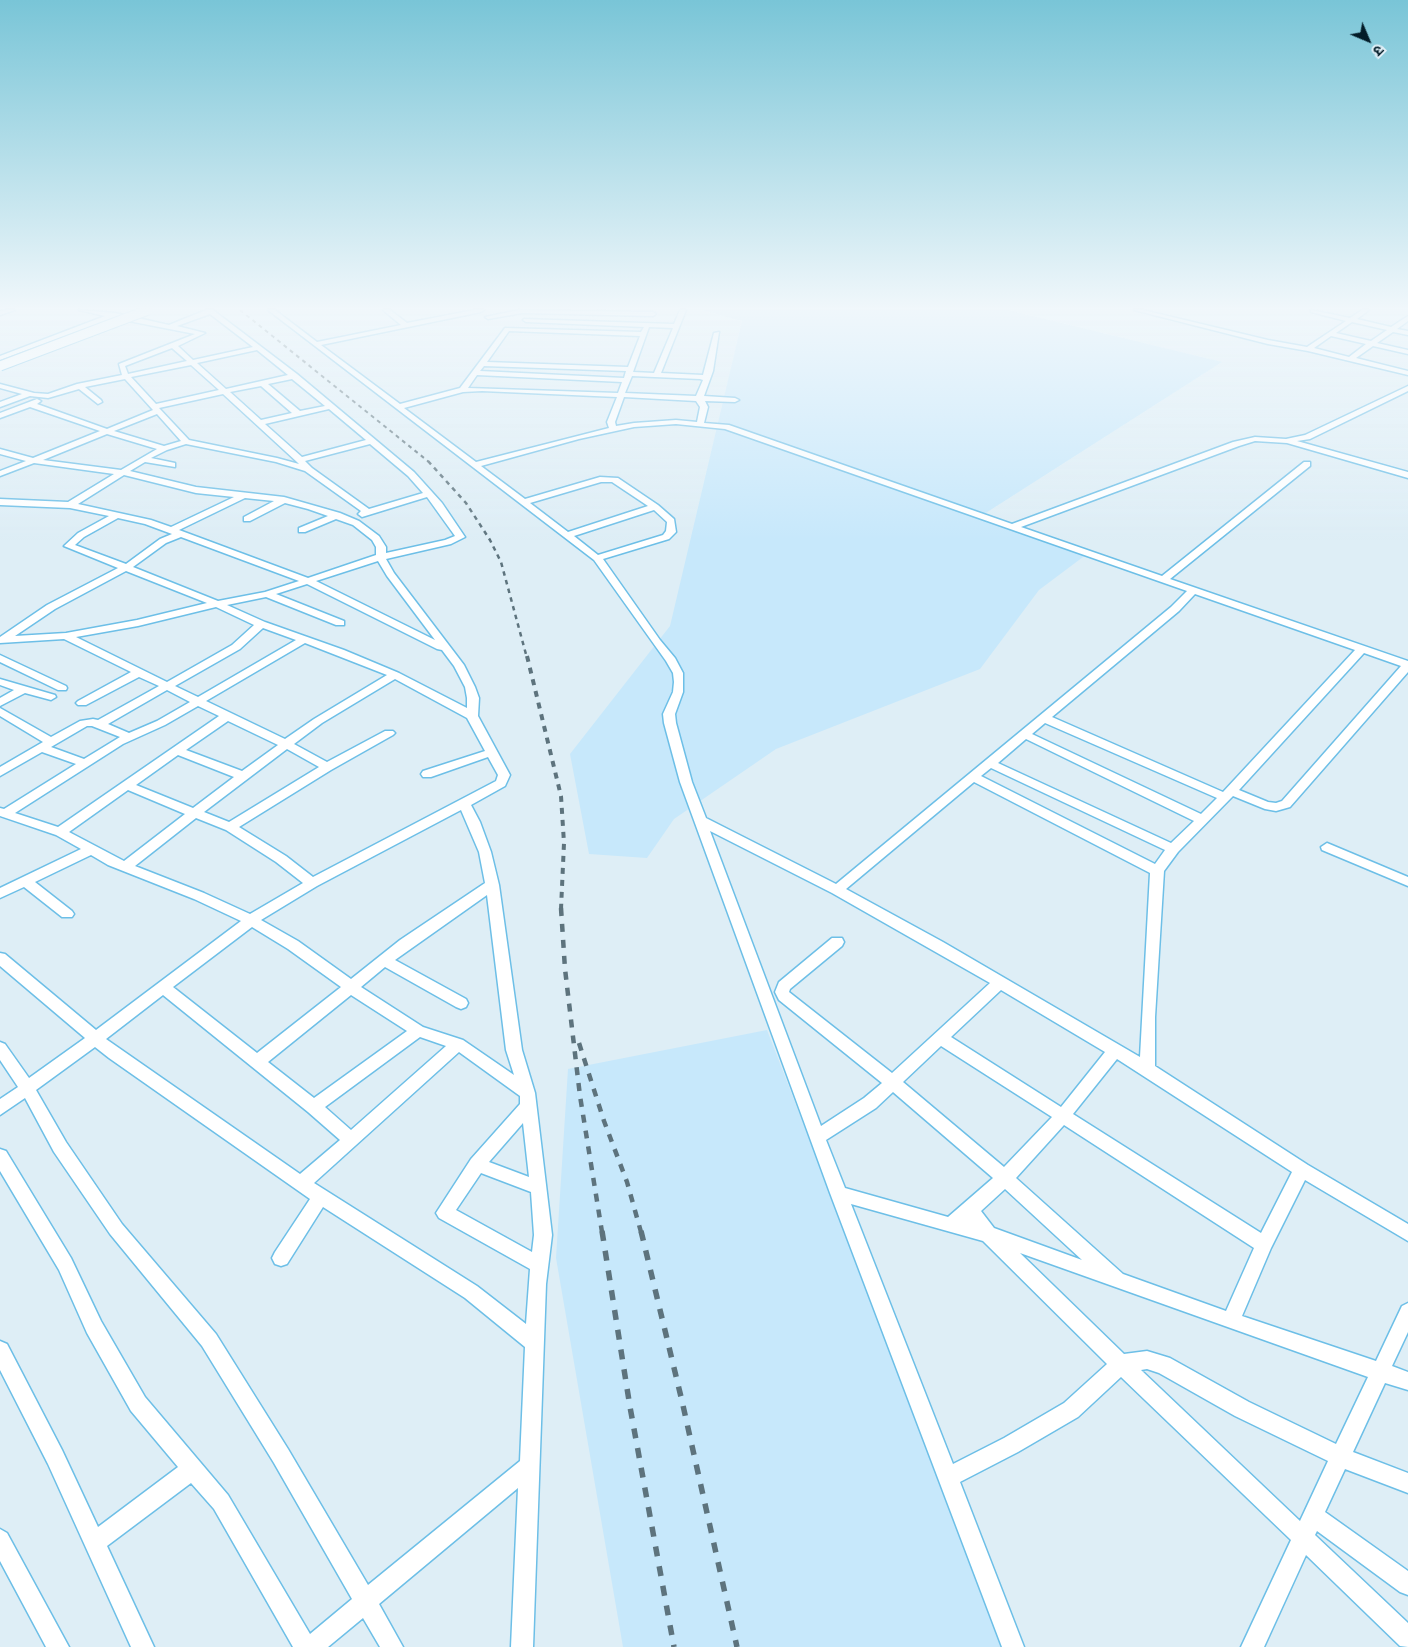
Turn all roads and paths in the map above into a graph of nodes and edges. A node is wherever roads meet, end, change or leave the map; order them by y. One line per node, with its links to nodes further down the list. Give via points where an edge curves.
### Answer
1 (3, 387): 16 (street)
2 (77, 387): 17 (street)
3 (81, 387): 21 (street)
4 (136, 387): 26 (street)
5 (218, 387): 15 (street)
6 (248, 387): 15 (street)
7 (265, 387): 27 (street)
8 (306, 387): 24 (street)
9 (373, 387): 25 (street)
10 (465, 387): 14 (street)
11 (624, 387): 18 (street)
12 (704, 387): 19 (street)
13 (1408, 388): 34 (street, via 1311,435)
14 (463, 390): 18 (street); 25 (street)
15 (223, 392): 26 (street); 29 (street)
16 (29, 394): 17 (street); 23 (street)
17 (48, 396): 22 (street)
18 (621, 396): 19 (street); 31 (street, via 611,422)
19 (699, 399): 20 (street); 30 (street, via 704,408)
20 (735, 400)
21 (98, 402)
22 (30, 404): 28 (street); 32 (street)
23 (0, 405)
24 (329, 407): 27 (street); 33 (street)
25 (399, 407): 42 (street)
26 (156, 408): 32 (street); 35 (street)
27 (298, 414): 29 (street)
28 (0, 416)
29 (259, 423): 39 (street)
30 (700, 424): 31 (street, via 660,422); 60 (street, via 738,430)
31 (613, 429): 42 (street)
32 (109, 431): 36 (street); 40 (street)
33 (372, 441): 39 (street); 48 (street)
34 (1286, 441): 47 (street); 60 (street, via 1255,439 1236,444)
35 (186, 442): 36 (street); 44 (street, via 277,460)
36 (164, 448): 38 (street)
37 (0, 451): 40 (street)
38 (143, 459): 43 (street); 45 (street)
39 (300, 460): 44 (street)
40 (35, 461): 45 (street); 46 (street)
41 (1307, 464): 68 (street)
42 (476, 465): 52 (street)
43 (172, 466)
44 (309, 470): 55 (street)
45 (122, 473): 49 (street, via 196,490); 53 (street)
46 (0, 474)
47 (1408, 475)
48 (429, 494): 55 (street); 64 (street, via 460,537)
49 (245, 495): 50 (street); 62 (street)
50 (284, 500): 56 (street); 59 (street)
51 (0, 502): 53 (street)
52 (524, 502): 54 (street, via 610,479); 63 (street)
53 (70, 505): 57 (street)
54 (655, 507): 63 (street); 65 (street, via 671,522 672,532 660,539)
55 (368, 512): 58 (street)
56 (337, 515): 58 (street); 61 (street)
57 (116, 516): 62 (street); 66 (street, via 81,534 69,546)
58 (347, 518): 64 (street, via 376,538 381,547)
59 (247, 519)
60 (1015, 526): 68 (street)
61 (302, 530)
62 (175, 532): 66 (street); 67 (street)
63 (567, 535): 65 (street)
64 (381, 558): 67 (street); 77 (street)
65 (597, 558): 118 (street, via 678,673 678,692 669,714 670,723 686,782)
66 (127, 566): 71 (street); 76 (street, via 51,607)
67 (306, 580): 70 (street); 77 (street)
68 (1163, 580): 69 (street)
69 (1193, 591): 78 (street); 94 (street)
70 (267, 594): 71 (street); 72 (street)
71 (218, 604): 73 (street); 74 (street, via 138,624)
72 (340, 623)
73 (261, 624): 75 (street); 84 (street, via 236,647)
74 (66, 636): 76 (street, via 21,638); 81 (street)
75 (305, 639): 82 (street); 88 (street)
76 (1, 643)
77 (446, 649): 93 (street, via 470,687)
78 (1362, 649): 80 (street); 113 (street)
79 (0, 658): 86 (street)
80 (1408, 665): 113 (street, via 1286,804 1276,807)
81 (140, 672): 84 (street); 90 (street)
82 (395, 675): 93 (street); 99 (street)
83 (0, 682): 85 (street)
84 (168, 686): 88 (street); 95 (street)
85 (23, 688): 87 (street); 89 (street)
86 (62, 688)
87 (51, 697)
88 (197, 701): 92 (street); 98 (street)
89 (0, 702)
90 (82, 704)
91 (0, 711): 100 (street)
92 (227, 716): 99 (street); 101 (street)
93 (472, 716): 102 (street)
94 (1044, 718): 97 (street); 113 (street)
95 (100, 724): 98 (street); 100 (street, via 84,723)
96 (389, 733): 107 (street)
97 (1024, 734): 105 (street); 117 (street)
98 (129, 737): 104 (street)
99 (286, 744): 107 (street); 110 (street)
100 (46, 745): 104 (street); 106 (street)
101 (178, 751): 110 (street); 112 (street)
102 (492, 752): 109 (street); 114 (street, via 504,775 501,783)
103 (0, 760): 106 (street)
104 (84, 762): 115 (street)
105 (989, 763): 111 (street); 122 (street)
106 (12, 765): 108 (street)
107 (327, 767): 119 (street)
108 (0, 772)
109 (427, 774)
110 (243, 776): 116 (street)
111 (973, 777): 125 (street); 130 (street)
112 (128, 786): 116 (street); 120 (street)
113 (1228, 794): 117 (street)
114 (464, 803): 128 (street); 129 (street, via 485,852)
115 (3, 812): 120 (street)
116 (194, 814): 119 (street); 124 (street)
117 (1201, 819): 122 (street)
118 (701, 821): 130 (street); 155 (street)
119 (230, 827): 128 (street)
120 (60, 832): 123 (street)
121 (1328, 847): 127 (street)
122 (1172, 849): 125 (street)
123 (90, 850): 124 (street); 126 (street)
124 (125, 867): 133 (street)
125 (1157, 871): 148 (street)
126 (26, 881): 131 (street); 132 (street)
127 (1408, 882)
128 (312, 883): 133 (street)
129 (492, 885): 136 (street); 151 (street, via 514,1050)
130 (837, 890): 137 (street)
131 (0, 893)
132 (67, 914)
133 (251, 920): 138 (street); 139 (street, via 293,945)
134 (837, 942): 149 (street, via 784,986 782,992)
135 (0, 958): 143 (street)
136 (384, 960): 139 (street); 140 (street)
137 (999, 983): 142 (street); 146 (street)
138 (163, 987): 143 (street); 147 (street)
139 (352, 988): 141 (street); 147 (street)
140 (461, 1003)
141 (418, 1031): 144 (street); 152 (street)
142 (941, 1038): 149 (street); 154 (street)
143 (95, 1039): 150 (street); 161 (street)
144 (458, 1044): 151 (street); 156 (street)
145 (0, 1048): 150 (street)
146 (1114, 1050): 148 (street); 154 (street)
147 (257, 1062): 152 (street)
148 (1147, 1069): 159 (street)
149 (892, 1082): 155 (street, via 857,1112); 160 (street)
150 (27, 1088): 153 (street); 190 (street, via 60,1147 116,1229 209,1340)
151 (528, 1099): 158 (street); 162 (street)
152 (314, 1107): 156 (street)
153 (0, 1108)
154 (1062, 1117): 160 (street); 169 (street)
155 (816, 1137): 163 (street)
156 (350, 1140): 161 (street)
157 (0, 1156): 182 (street, via 65,1264 94,1328 138,1404)
158 (477, 1164): 162 (street); 171 (street, via 445,1213)
159 (1302, 1170): 167 (street); 169 (street)
160 (1005, 1178): 165 (street); 172 (street)
161 (301, 1184): 164 (street)
162 (539, 1188): 171 (street, via 543,1235)
163 (838, 1192): 166 (street); 183 (street)
164 (321, 1197): 170 (street); 175 (street, via 471,1292)
165 (970, 1210): 166 (street); 168 (street)
166 (950, 1225): 168 (street)
167 (1408, 1233)
168 (988, 1234): 172 (street); 177 (street)
169 (1264, 1245): 174 (street)
170 (281, 1258)
171 (539, 1265): 175 (street)
172 (1120, 1282): 174 (street)
173 (1408, 1312): 178 (street)
174 (1231, 1321): 178 (street)
175 (534, 1343): 181 (street)
176 (0, 1350): 188 (street, via 55,1457)
177 (1121, 1364): 180 (street, via 1147,1360 1163,1365 1242,1409); 183 (street, via 1071,1410); 186 (street)
178 (1379, 1371): 179 (street); 180 (street)
179 (1408, 1381)
180 (1341, 1457): 184 (street); 185 (street)
181 (530, 1465): 190 (street); 197 (street)
182 (193, 1469): 188 (street); 194 (street, via 221,1502)
183 (948, 1477): 198 (street)
184 (1408, 1483)
185 (1313, 1516): 186 (street); 189 (street)
186 (1302, 1539): 191 (street); 199 (street)
187 (0, 1540): 192 (street)
188 (94, 1544): 193 (street)
189 (1408, 1584)
190 (366, 1601): 195 (street); 196 (street)
191 (1408, 1638)
192 (58, 1647)
193 (143, 1647)
194 (305, 1647)
195 (311, 1647)
196 (392, 1647)
197 (522, 1647)
198 (1013, 1647)
199 (1252, 1647)

